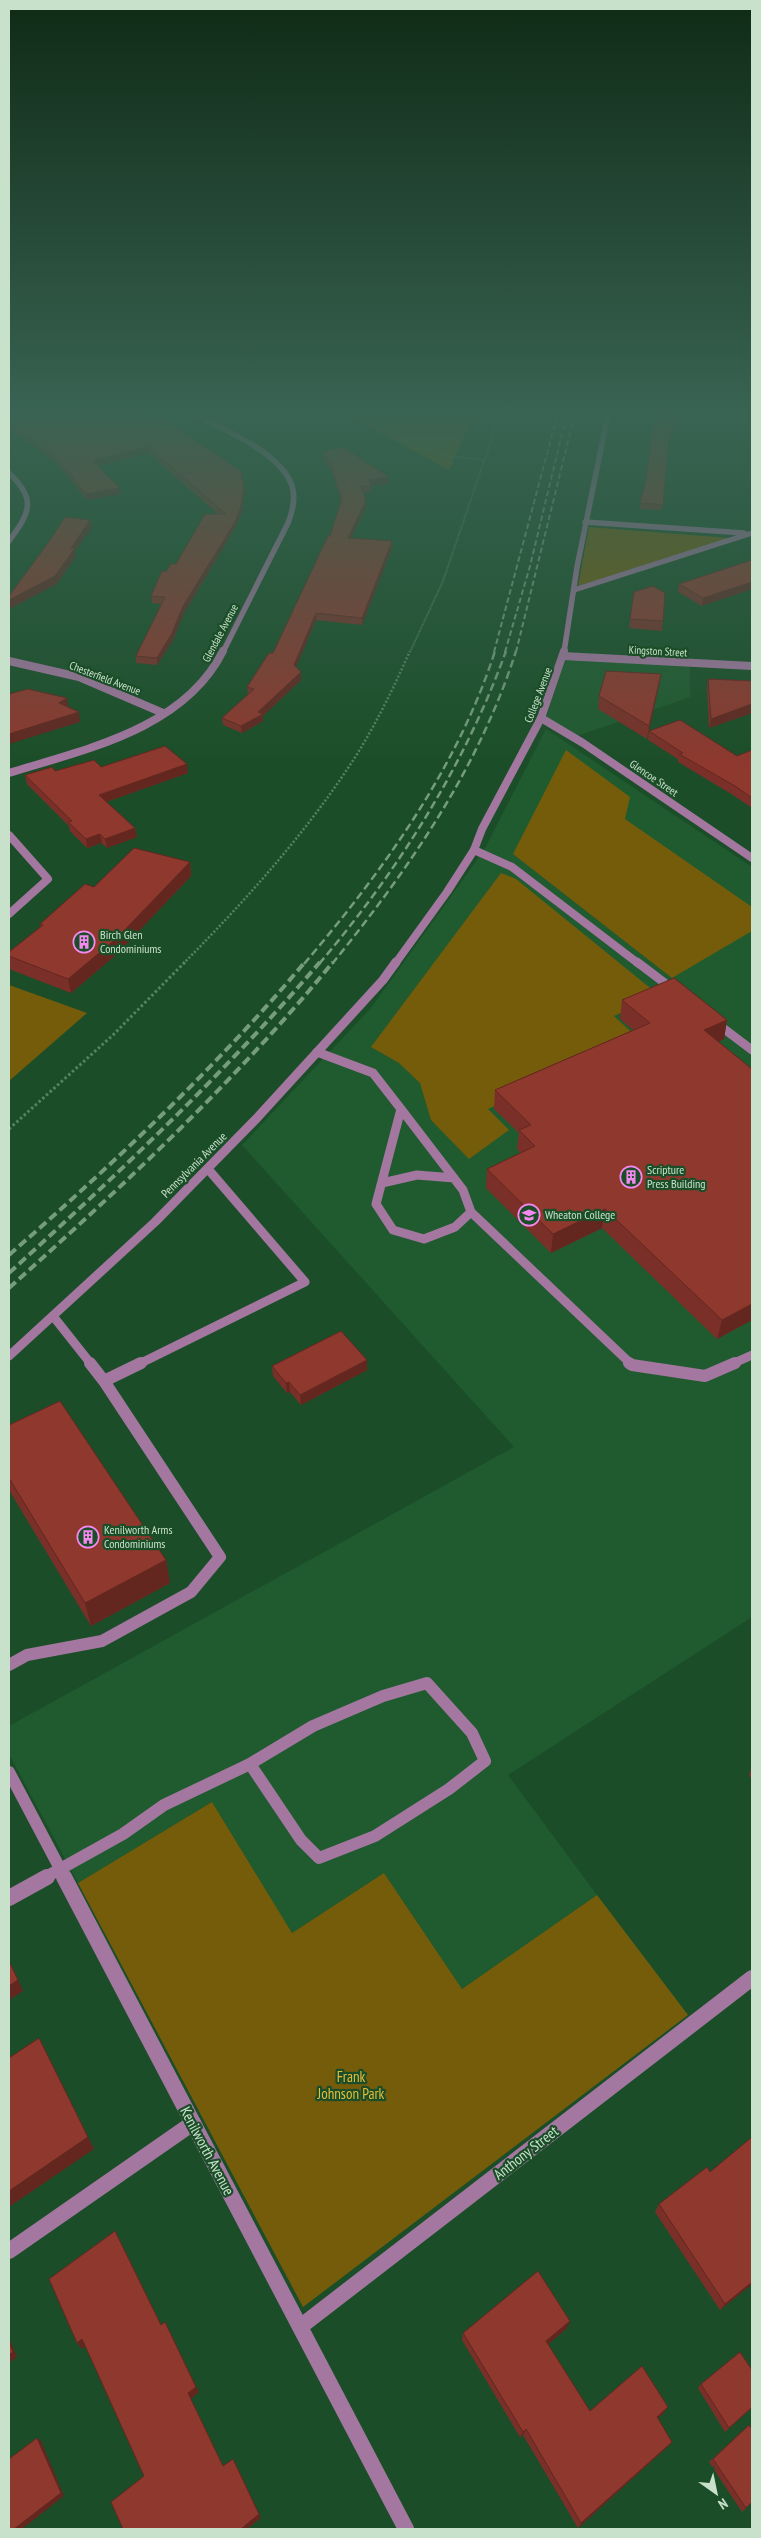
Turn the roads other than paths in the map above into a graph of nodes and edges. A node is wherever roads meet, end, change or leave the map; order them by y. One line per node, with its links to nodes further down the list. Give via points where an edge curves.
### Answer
1 (19, 527): 6 (street)
2 (286, 527): 11 (street, Glendale Avenue, via 215,666 191,694)
3 (584, 527): 7 (street, College Avenue)
4 (660, 527): 5 (street)
5 (751, 534): 7 (street)
6 (9, 541)
7 (574, 590): 8 (street, College Avenue)
8 (563, 656): 10 (street, Kingston Street); 12 (street, College Avenue)
9 (9, 661): 11 (street, Chesterfield Avenue, via 79,677)
10 (752, 666)
11 (163, 713): 13 (street, Glendale Avenue, via 126,733)
12 (541, 718): 15 (street, College Avenue); 16 (street, Glencoe Street)
13 (9, 773)
14 (9, 835): 17 (street, via 48,879)
15 (474, 850): 18 (street, College Avenue); 19 (street, via 512,867)
16 (752, 858)
17 (9, 914)
18 (383, 980): 22 (street, Pennsylvania Avenue)
19 (682, 997)
20 (706, 1015): 21 (street)
21 (752, 1050)
22 (317, 1052): 23 (street, via 373,1073); 24 (street, Pennsylvania Avenue)
23 (401, 1109): 25 (street); 26 (street)
24 (208, 1169): 28 (street, Pennsylvania Avenue); 31 (street, via 305,1282)
25 (454, 1178): 26 (street, via 432,1174 403,1175); 27 (street, via 463,1190)
26 (382, 1183): 27 (street, via 376,1204 393,1230 424,1239 455,1227)
27 (471, 1212): 29 (street, via 632,1364 705,1376)
28 (53, 1316): 30 (street, Pennsylvania Avenue); 31 (street)
29 (752, 1355)
30 (9, 1356)
31 (104, 1381): 32 (street, via 220,1557 191,1592 102,1641 27,1655)
32 (9, 1665)
33 (250, 1764): 33 (street, via 313,1726 383,1696 426,1683 472,1733 485,1761 449,1789 376,1836 319,1858 300,1840); 35 (street, via 164,1805 123,1834)
34 (9, 1772): 35 (street, Kenilworth Avenue)
35 (60, 1869): 36 (street); 38 (street, Kenilworth Avenue)
36 (9, 1898)
37 (752, 1978): 40 (street, Anthony Street)
38 (193, 2123): 39 (street); 40 (street, Kenilworth Avenue)
39 (9, 2251)
40 (300, 2327): 41 (street, Kenilworth Avenue)
41 (406, 2529)

